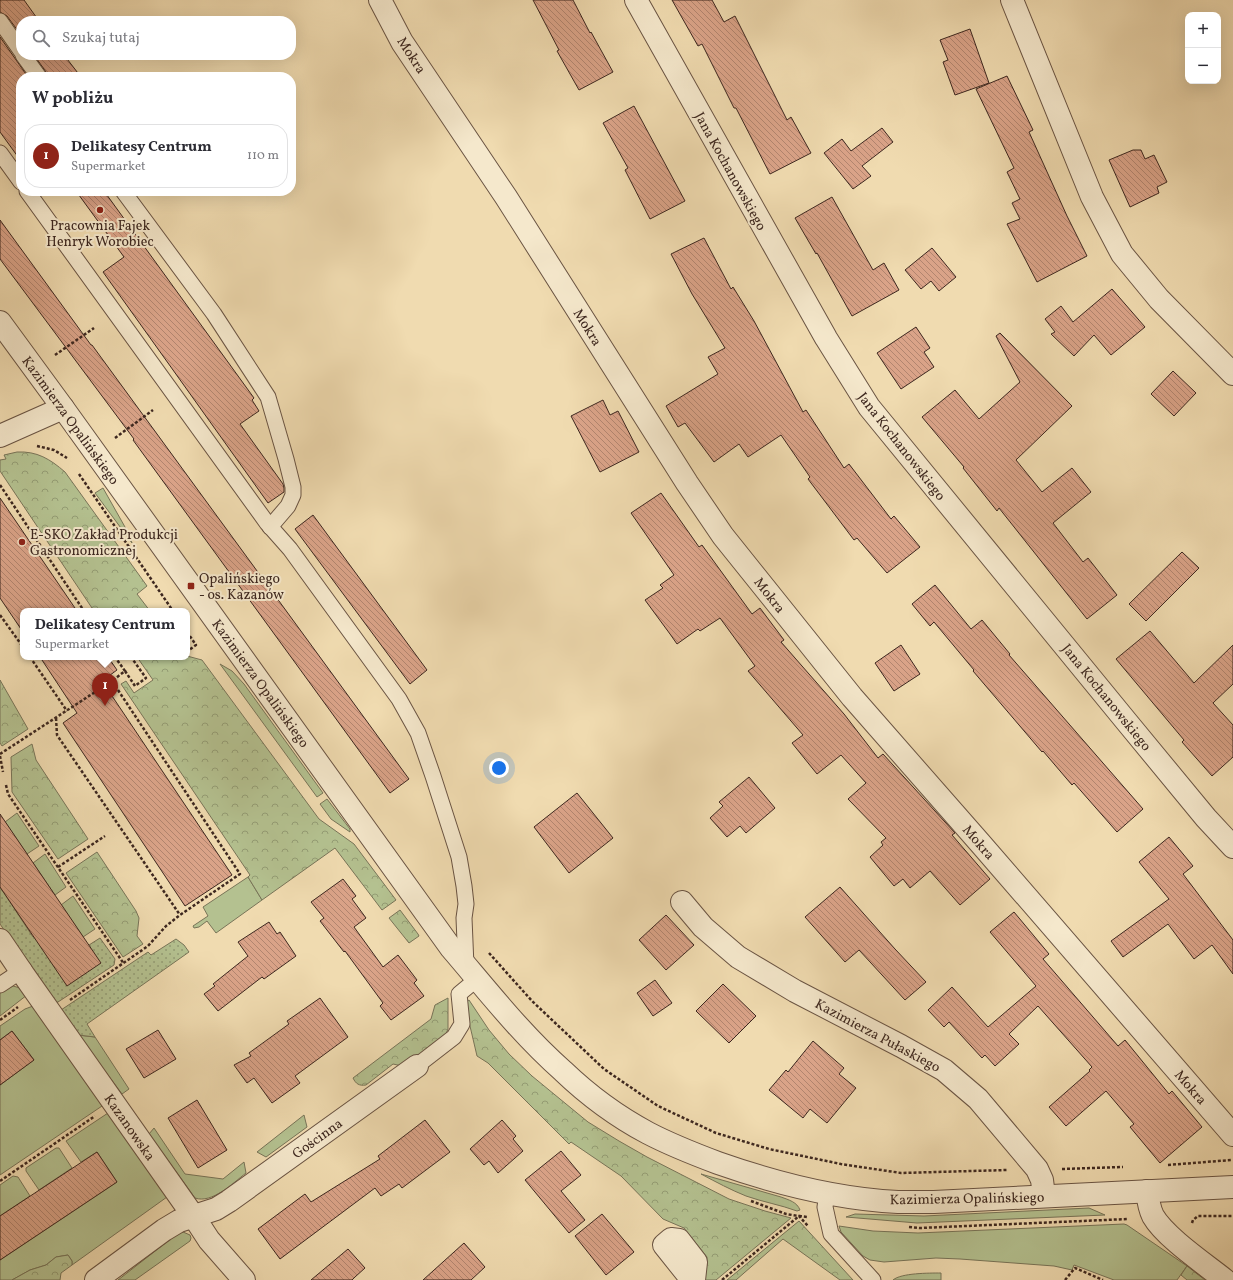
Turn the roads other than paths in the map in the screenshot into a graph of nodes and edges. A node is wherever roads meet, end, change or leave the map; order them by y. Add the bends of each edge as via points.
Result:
1 (380, 0) edge
2 (636, 0) edge
3 (1012, 0) edge
4 (0, 21) edge
5 (16, 44) edge
6 (27, 60) edge
7 (36, 72) edge
8 (0, 153) edge
9 (16, 175) edge
10 (31, 196) edge
11 (127, 196) edge
12 (0, 322) edge
13 (1233, 374) edge
14 (63, 408) junction
15 (0, 436) edge
16 (270, 527) junction
17 (1233, 847) edge
18 (682, 902) dead end
19 (464, 918) junction
20 (436, 927) junction
21 (0, 940) edge
22 (21, 971) junction
23 (472, 972) junction
24 (0, 985) edge
25 (420, 1064) joint
26 (1233, 1135) edge
27 (1233, 1187) edge
28 (1147, 1191) junction
29 (828, 1193) junction
30 (1044, 1196) junction
31 (194, 1217) junction
32 (96, 1280) edge
33 (244, 1280) edge
34 (873, 1280) edge
35 (1225, 1280) edge

1 - 26 street, Mokra via 402,42 506,197 687,483 724,536 852,698
2 - 17 street, Jana Kochanowskiego via 822,331 869,407 1206,818
3 - 13 street via 1092,197 1122,254 1159,300
4 - 5 lane
6 - 7 lane
8 - 9 lane
10 - 16 lane
11 - 16 lane via 214,314 268,397 293,487 293,495 288,506
12 - 14 street, Kazimierza Opalińskiego
14 - 15 street
14 - 20 street, Kazimierza Opalińskiego
16 - 19 lane via 290,549 399,699 418,733 459,856 466,904
18 - 30 street, Kazimierza Pułaskiego via 703,927 738,957 795,991 944,1070 978,1099 1037,1169 1042,1180
19 - 20 lane via 452,927
19 - 23 lane
20 - 23 street, Kazimierza Opalińskiego
21 - 22 street, Kazanowska
22 - 24 lane
22 - 31 street, Kazanowska
23 - 25 lane, Gościnna via 459,994 462,1024 454,1037
23 - 29 street, Kazimierza Opalińskiego via 513,1022 564,1072 629,1122 667,1143 705,1158 766,1178
25 - 31 street, Gościnna via 216,1209
27 - 28 street, Kazimierza Opalińskiego
28 - 30 street, Kazimierza Opalińskiego
28 - 35 street via 1153,1216 1161,1227
29 - 30 street, Kazimierza Opalińskiego via 897,1202
29 - 34 lane via 825,1207 831,1234
31 - 32 street, Gościnna via 179,1221 164,1230
31 - 33 street, Kazanowska via 209,1240

